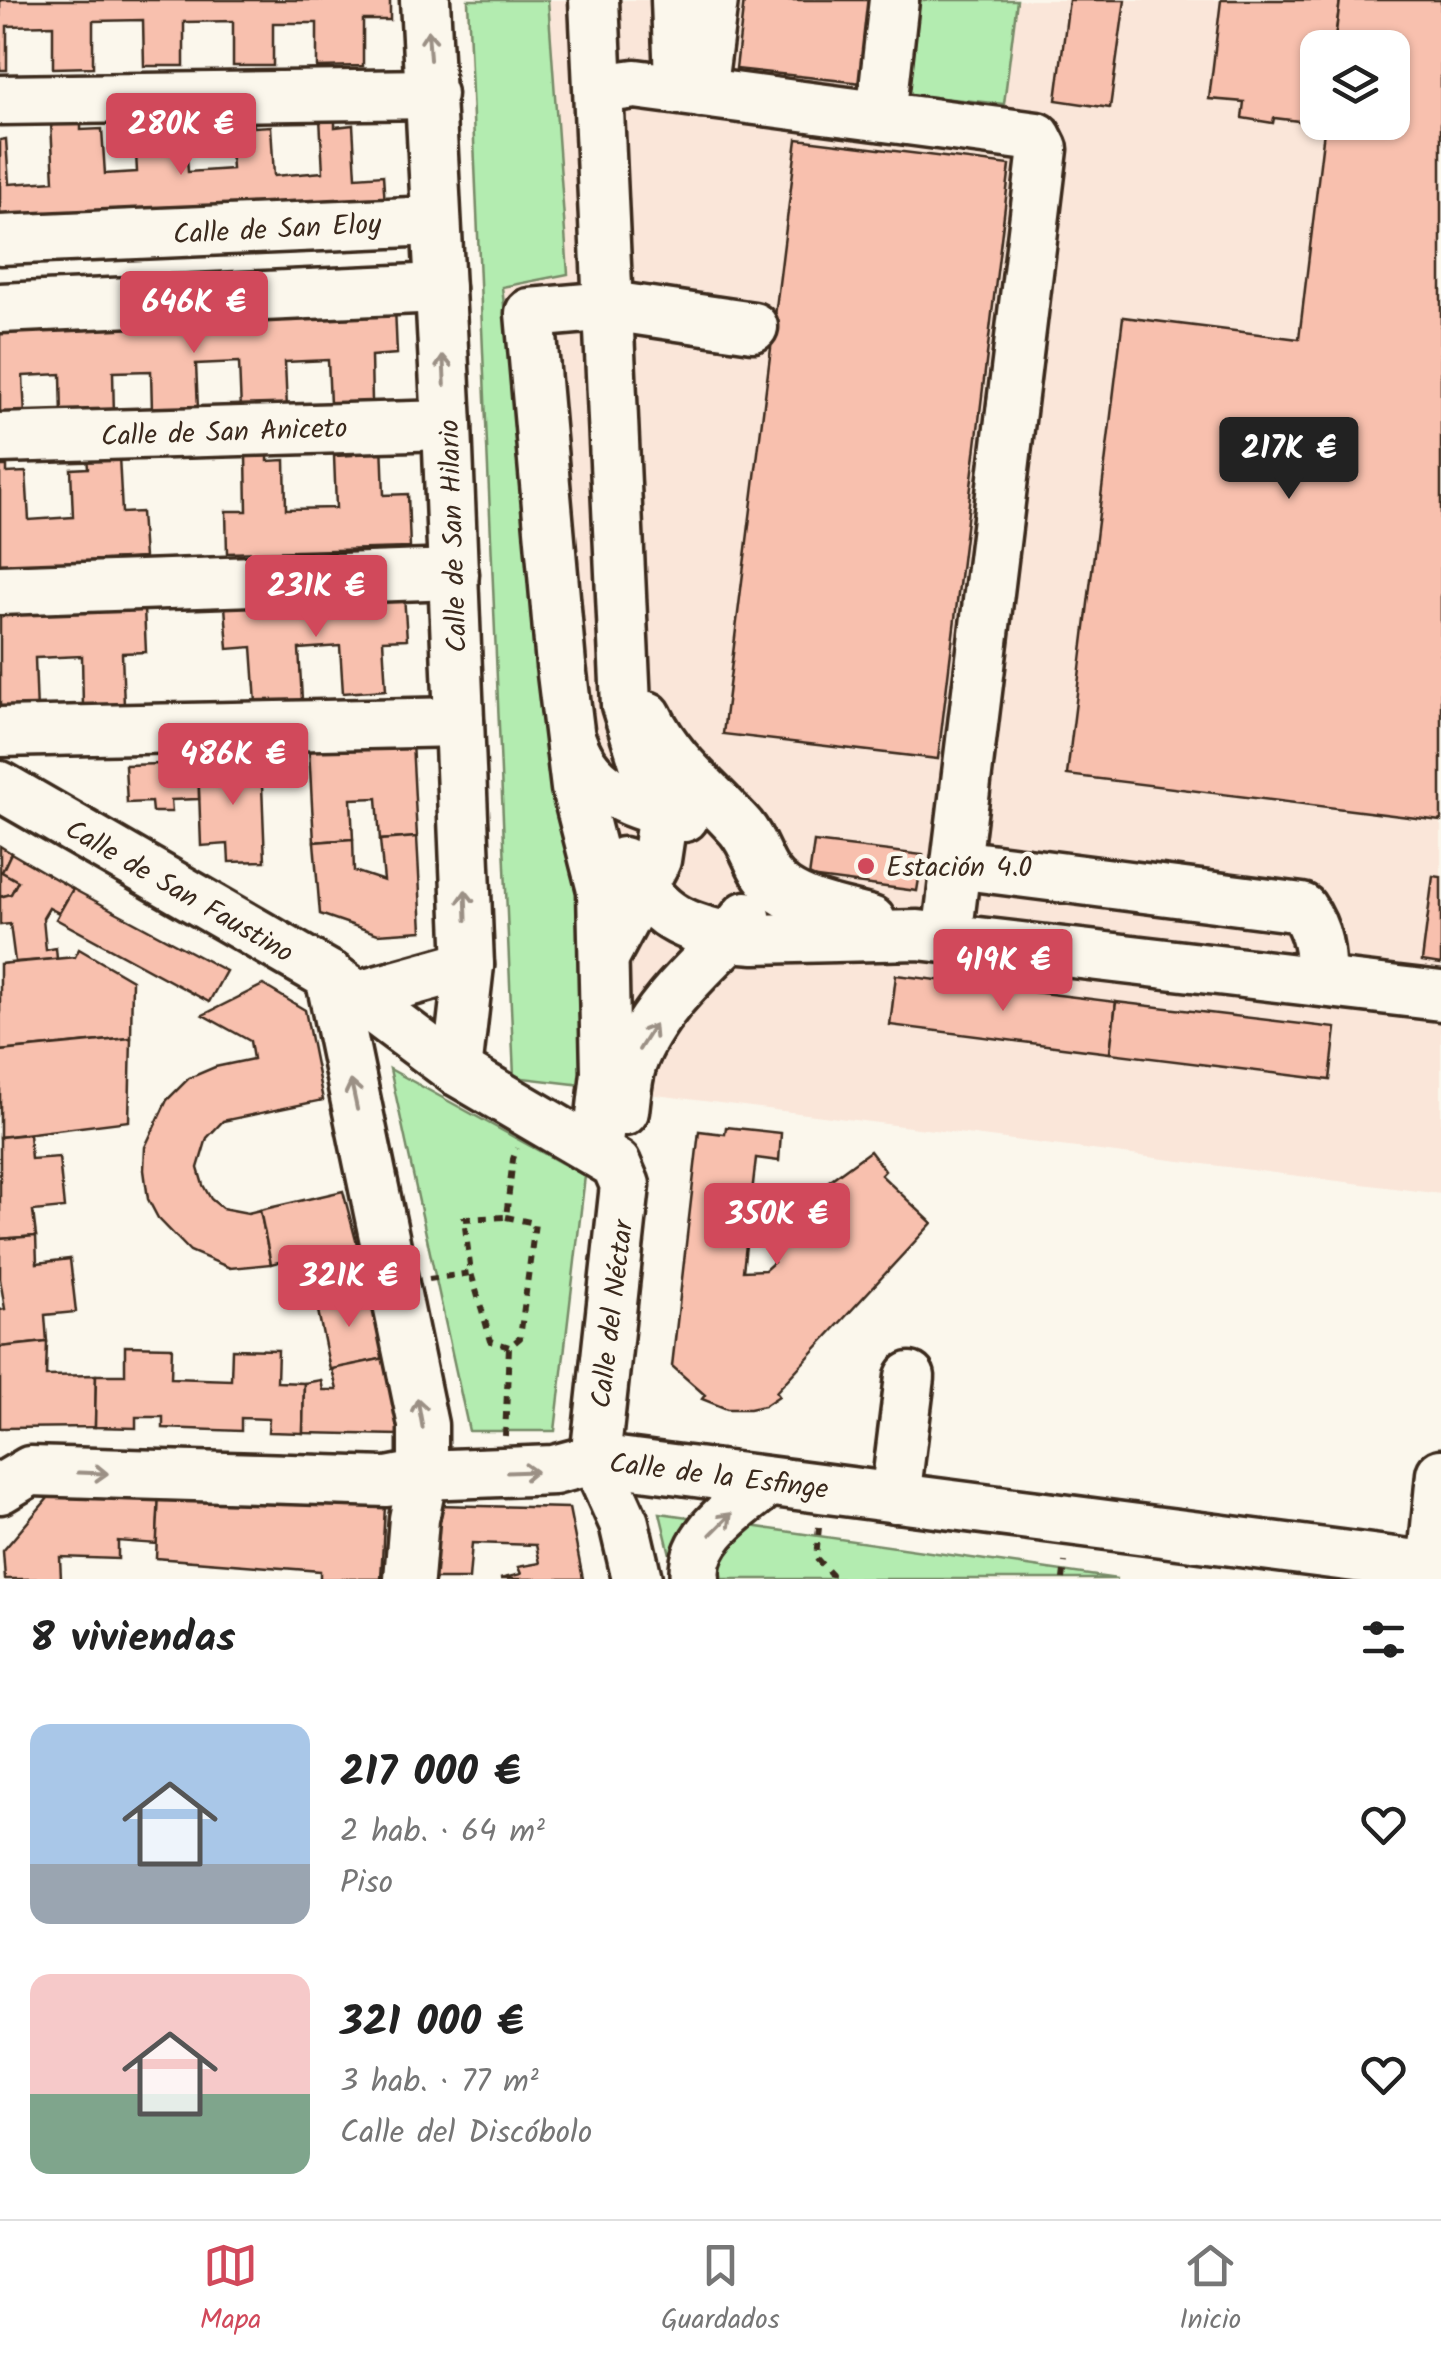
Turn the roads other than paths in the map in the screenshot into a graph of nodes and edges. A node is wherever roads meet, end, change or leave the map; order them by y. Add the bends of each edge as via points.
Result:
1 (426, 0) edge
2 (594, 0) edge
3 (676, 0) edge
4 (713, 0) edge
5 (894, 0) edge
6 (599, 89) junction
7 (690, 91) junction
8 (432, 94) junction
9 (0, 100) edge
10 (881, 116) junction
11 (434, 221) junction
12 (0, 240) edge
13 (440, 288) junction
14 (610, 306) junction
15 (0, 308) edge
16 (752, 327) dead end
17 (448, 425) junction
18 (0, 438) edge
19 (454, 574) junction
20 (0, 590) edge
21 (625, 668) junction
22 (458, 722) junction
23 (0, 732) edge
24 (571, 739) junction
25 (0, 786) edge
26 (576, 788) junction
27 (660, 812) junction
28 (753, 852) junction
29 (956, 864) junction
30 (641, 886) junction
31 (932, 936) junction
32 (730, 937) junction
33 (606, 957) junction
34 (469, 964) junction
35 (1320, 980) junction
36 (344, 986) junction
37 (679, 989) junction
38 (1441, 996) edge
39 (457, 1072) junction
40 (607, 1157) junction
41 (910, 1377) dead end
42 (595, 1460) junction
43 (1441, 1474) edge
44 (423, 1476) junction
45 (768, 1482) junction
46 (0, 1488) edge
47 (895, 1498) junction
48 (1435, 1571) edge
49 (409, 1579) edge
50 (637, 1579) edge
51 (695, 1579) edge

8 -> 1 street, Calle de San Hilario
2 - 6 street
3 - 7 street
4 - 7 street
5 - 10 street
6 - 7 street via 635,84
6 - 14 street
7 - 10 street
8 - 9 street
8 - 11 street, Calle de San Hilario
10 - 29 street via 1037,137 1044,149
11 - 12 street, Calle de San Eloy
11 - 13 street, Calle de San Hilario
13 - 15 street
17 -> 13 street, Calle de San Hilario
14 - 16 street
14 - 21 street
14 - 24 street via 530,313
17 - 18 street, Calle de San Aniceto
17 - 19 street, Calle de San Hilario
19 - 20 street
19 - 22 street, Calle de San Hilario
21 - 27 street via 630,724
21 - 28 street via 652,726 742,830
22 - 23 street
34 -> 22 street, Calle de San Hilario
24 - 26 street
24 - 27 street via 596,781
25 - 36 street, Calle de San Faustino
26 - 30 street
26 - 33 street via 599,869
27 - 28 street via 728,828
27 - 30 street via 660,844
28 - 31 street via 775,884 800,900
28 - 32 street via 758,880 752,905
29 - 31 street
29 - 35 street via 1302,908 1315,926
30 - 32 street via 674,920
30 - 33 street
31 - 32 street
31 - 35 street
32 - 37 street
33 - 37 street via 623,932 657,938 676,960
33 - 40 street
34 - 36 street
34 - 39 street, Calle de San Hilario
35 - 38 street
36 - 39 street, Calle de San Faustino
44 -> 36 street via 422,1425
40 -> 37 street via 631,1066
39 - 40 street, Calle de San Faustino
40 - 42 street, Calle del Néctar via 625,1184
41 - 47 street
44 -> 42 street, Calle de la Esfinge via 554,1470
42 - 45 street, Calle de la Esfinge
42 - 50 street via 624,1524
43 - 48 street
46 -> 44 street, Calle de la Esfinge via 30,1471 387,1482
44 - 49 street
45 - 47 street, Calle de la Esfinge
51 -> 45 street via 698,1552 712,1532
47 - 48 street, Calle de la Esfinge

